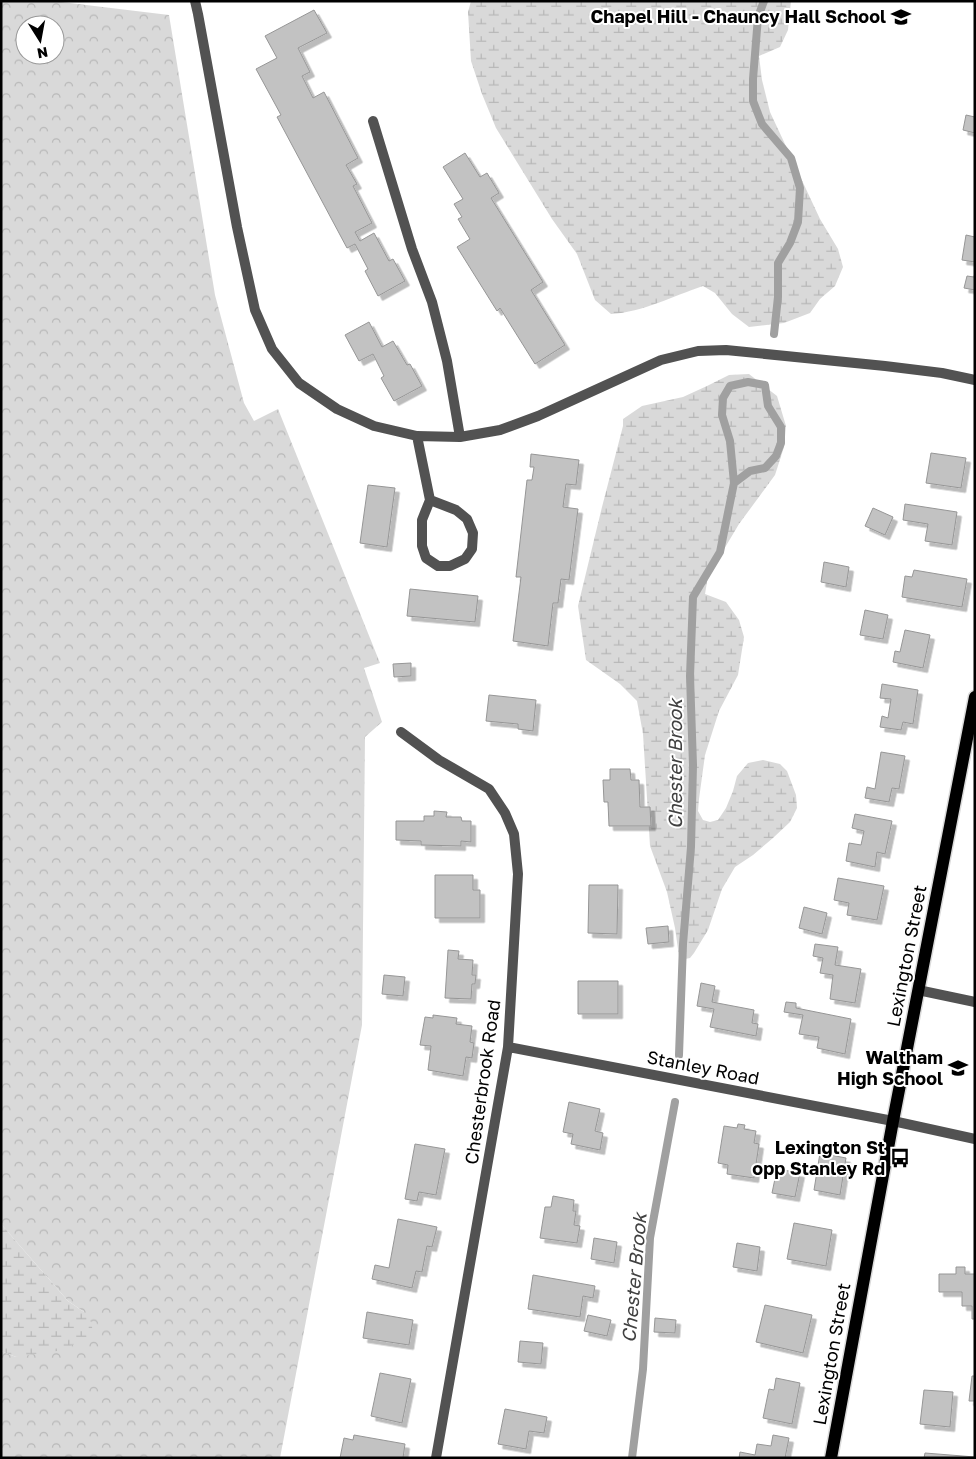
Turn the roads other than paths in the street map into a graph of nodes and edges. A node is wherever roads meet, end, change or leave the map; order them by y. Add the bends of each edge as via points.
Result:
1 (194, 1) edge
2 (373, 121) dead end
3 (975, 380) edge
4 (417, 436) junction
5 (460, 437) junction
6 (430, 500) junction
7 (975, 697) edge
8 (402, 732) dead end
9 (970, 745) edge
10 (918, 990) junction
11 (975, 1002) edge
12 (508, 1047) junction
13 (893, 1121) junction
14 (975, 1139) edge
15 (436, 1458) edge
16 (831, 1458) edge

1 - 4 street via 255,310 272,349 299,383 337,409 374,426
2 - 5 street via 412,249 432,302 447,361
3 - 5 street via 885,366 726,350 698,351 661,360 500,430
4 - 5 street
4 - 6 street
6 - 6 street via 422,520 422,546 426,558 438,566 450,566 465,559 472,549 473,532 467,519 456,510
7 - 9 main road, Lexington Street
8 - 12 street, Chesterbrook Road via 439,760 489,788 514,834 518,874
9 - 10 main road, Lexington Street
10 - 11 street
10 - 13 main road, Lexington Street
12 - 13 street, Stanley Road
12 - 15 street, Chesterbrook Road
13 - 14 street, Stanley Road
13 - 16 main road, Lexington Street

